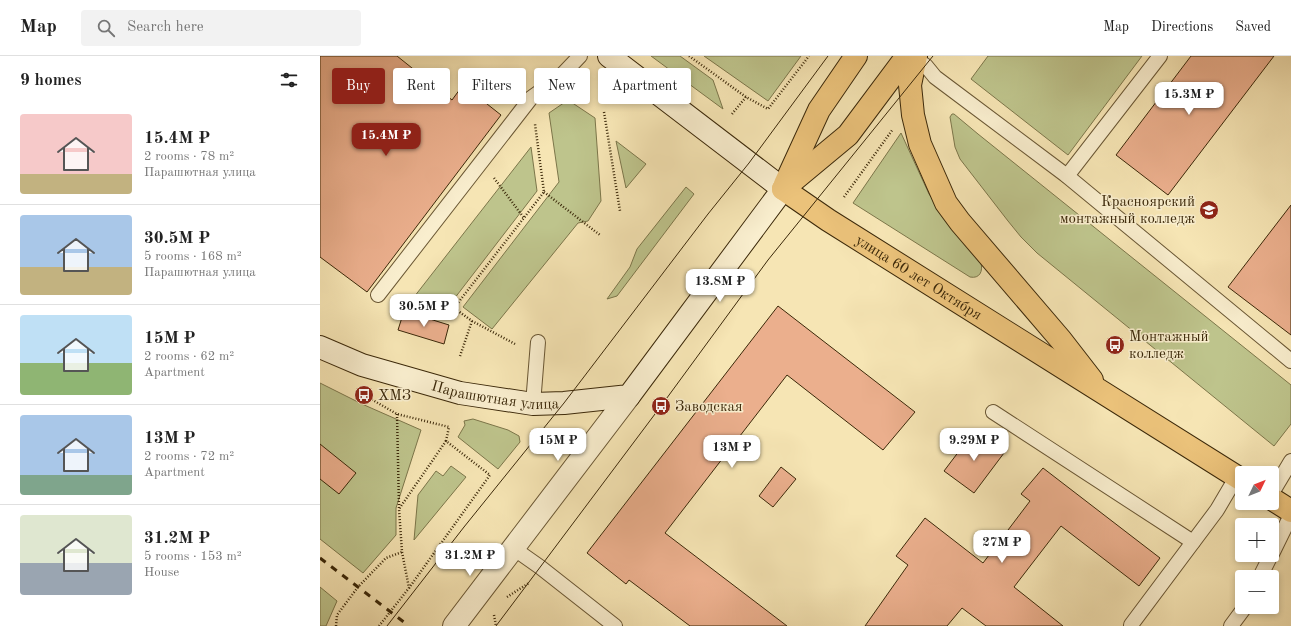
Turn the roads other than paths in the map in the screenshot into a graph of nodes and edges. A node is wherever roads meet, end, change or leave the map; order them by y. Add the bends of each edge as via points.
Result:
1 (580, 56) edge
2 (609, 56) edge
3 (856, 56) edge
4 (1160, 56) edge
5 (913, 57) edge
6 (1067, 176) junction
7 (782, 189) junction
8 (378, 294) dead end
9 (538, 342) dead end
10 (320, 347) edge
11 (1291, 361) edge
12 (1100, 390) junction
13 (629, 396) junction
14 (533, 404) junction
15 (993, 412) dead end
16 (1291, 461) edge
17 (1235, 475) edge
18 (1279, 481) edge
19 (1235, 484) edge
20 (1279, 504) edge
21 (1291, 512) edge
22 (1291, 515) edge
23 (1279, 540) edge
24 (1193, 542) junction
25 (513, 548) junction
26 (1240, 614) edge
27 (1131, 625) dead end
28 (454, 626) edge
29 (615, 626) edge
30 (1231, 626) edge

1 - 8 lane via 559,78 531,98
2 - 7 main road, улица 60 лет Октября
3 - 7 main road via 819,110
4 - 6 lane
5 - 6 lane via 926,66 935,77
5 - 7 main road via 848,135
5 - 12 main road via 910,86 913,115 920,144 946,203
6 - 11 lane
7 - 12 main road, улица 60 лет Октября
7 - 13 main road
9 - 14 lane
10 - 14 main road, Парашютная улица via 362,365 460,393
12 - 17 main road, улица 60 лет Октября
13 - 14 main road, Парашютная улица
13 - 25 main road
15 - 24 lane
16 - 18 lane
19 - 24 lane
20 - 21 main road
22 - 23 lane
24 - 27 lane
25 - 28 main road
25 - 29 lane
26 - 30 lane

